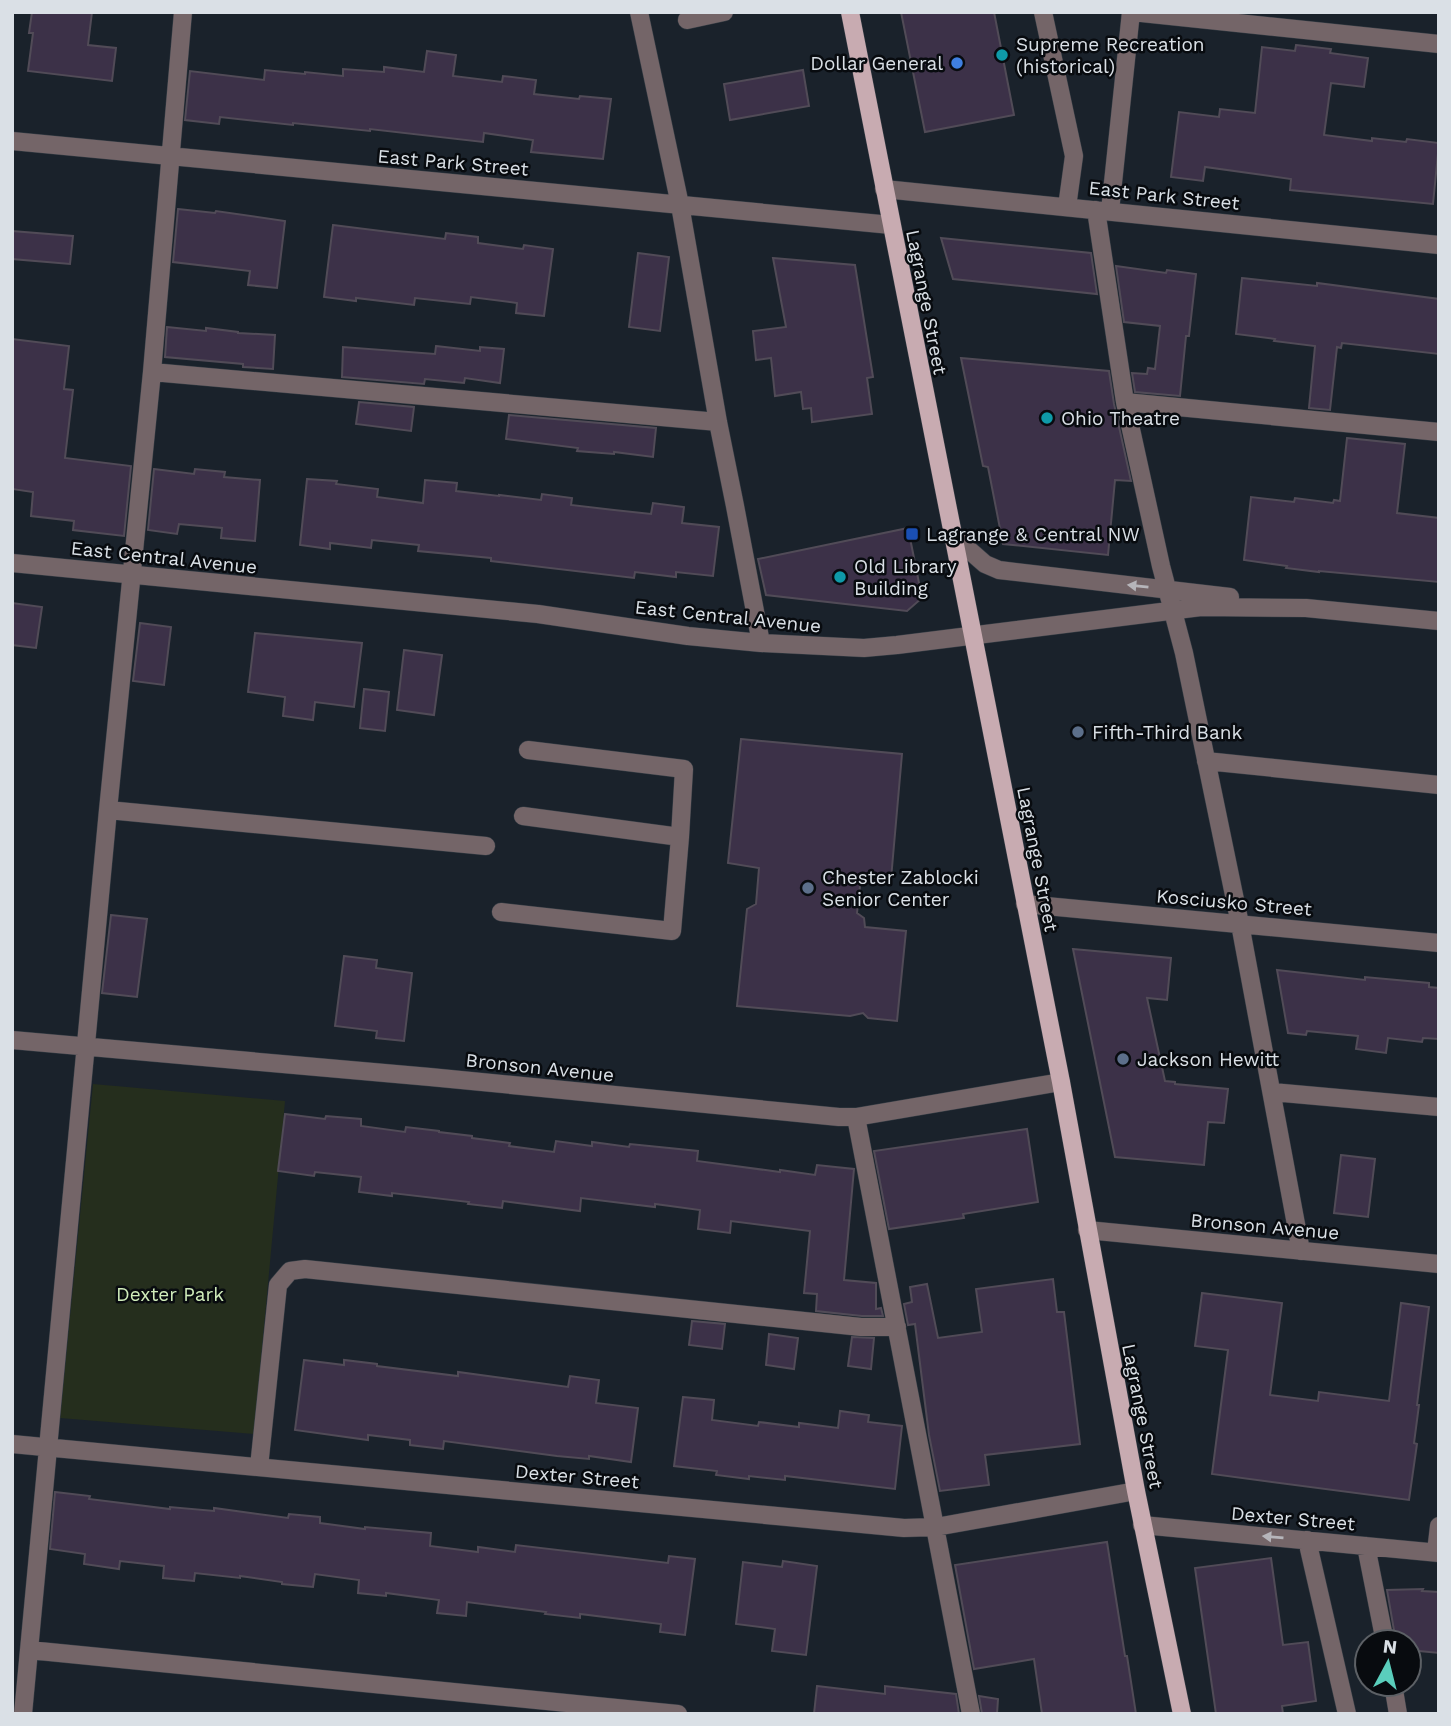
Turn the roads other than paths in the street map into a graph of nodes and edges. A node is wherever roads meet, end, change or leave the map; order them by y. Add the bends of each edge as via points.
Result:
1 (183, 12) edge
2 (639, 12) edge
3 (724, 12) edge
4 (850, 12) edge
5 (1044, 12) edge
6 (1131, 12) edge
7 (687, 20) dead end
8 (1439, 44) edge
9 (12, 141) edge
10 (171, 157) junction
11 (884, 189) junction
12 (680, 205) junction
13 (1068, 206) junction
14 (1103, 210) junction
15 (891, 225) junction
16 (1439, 244) edge
17 (152, 372) junction
18 (1125, 402) junction
19 (718, 422) junction
20 (1439, 432) edge
21 (952, 535) junction
22 (12, 563) edge
23 (132, 575) junction
24 (1167, 589) junction
25 (1172, 609) junction
26 (1328, 610) junction
27 (1439, 621) edge
28 (973, 635) junction
29 (761, 643) junction
30 (528, 750) dead end
31 (1206, 761) junction
32 (1439, 785) edge
33 (108, 810) junction
34 (523, 816) dead end
35 (680, 837) junction
36 (486, 846) dead end
37 (1025, 904) junction
38 (501, 912) dead end
39 (1240, 924) junction
40 (1439, 943) edge
41 (12, 1040) edge
42 (86, 1047) junction
43 (1061, 1082) junction
44 (1272, 1092) junction
45 (1439, 1107) edge
46 (856, 1117) junction
47 (1087, 1230) junction
48 (1301, 1251) junction
49 (1439, 1264) edge
50 (897, 1327) junction
51 (12, 1444) edge
52 (48, 1447) junction
53 (259, 1467) junction
54 (1136, 1491) junction
55 (1142, 1525) junction
56 (1439, 1526) edge
57 (936, 1527) junction
58 (1307, 1540) junction
59 (1366, 1546) junction
60 (1437, 1553) edge
61 (1382, 1628) edge
62 (29, 1650) junction
63 (23, 1714) edge
64 (678, 1714) edge
65 (971, 1714) edge
66 (1182, 1714) edge
67 (1347, 1714) edge

1 - 10 street
2 - 12 street
3 - 7 street
4 - 11 main road, Lagrange Street
5 - 13 street via 1074,156
6 - 8 street
6 - 14 street
9 - 10 street, East Park Street
10 - 12 street, East Park Street
10 - 17 street
11 - 13 street, East Park Street
11 - 15 main road, Lagrange Street
12 - 15 street, East Park Street
12 - 19 street
13 - 14 street, East Park Street
14 - 16 street, East Park Street
14 - 18 street
15 - 21 main road, Lagrange Street
17 - 19 street
17 - 23 street
18 - 20 street
18 - 24 street
19 - 29 street
24 -> 21 street via 999,570 985,564
21 - 28 main road, Lagrange Street
22 - 23 street, East Central Avenue
23 - 29 street, East Central Avenue via 538,614
23 - 33 street
24 - 25 street
24 - 26 street
25 - 26 street, East Central Avenue
25 - 28 street, East Central Avenue
25 - 31 street
26 - 27 street, East Central Avenue
28 - 29 street, East Central Avenue via 864,649
28 - 37 main road, Lagrange Street
30 - 35 street via 684,769
31 - 32 street
31 - 39 street
33 - 36 street
33 - 42 street
34 - 35 street
35 - 38 street via 672,931
37 - 39 street, Kosciusko Street
37 - 43 main road, Lagrange Street
39 - 40 street, Kosciusko Street
39 - 44 street
41 - 42 street, Bronson Avenue
42 - 46 street, Bronson Avenue
42 - 52 street
43 - 46 street, Bronson Avenue
43 - 47 main road, Lagrange Street
44 - 45 street
44 - 48 street
46 - 50 street
47 - 48 street, Bronson Avenue
47 - 54 main road, Lagrange Street
48 - 49 street, Bronson Avenue
50 - 53 street via 290,1271 278,1284
50 - 57 street
51 - 52 street, Dexter Street
52 - 53 street, Dexter Street
52 - 62 street
53 - 57 street, Dexter Street via 890,1527
54 - 55 main road, Lagrange Street
54 - 57 street, Dexter Street
58 -> 55 street, Dexter Street
55 - 66 main road, Lagrange Street
56 - 60 street
57 - 65 street
58 - 59 street, Dexter Street
58 - 67 street
59 - 60 street, Dexter Street
59 - 61 street
62 - 63 street
62 - 64 street

